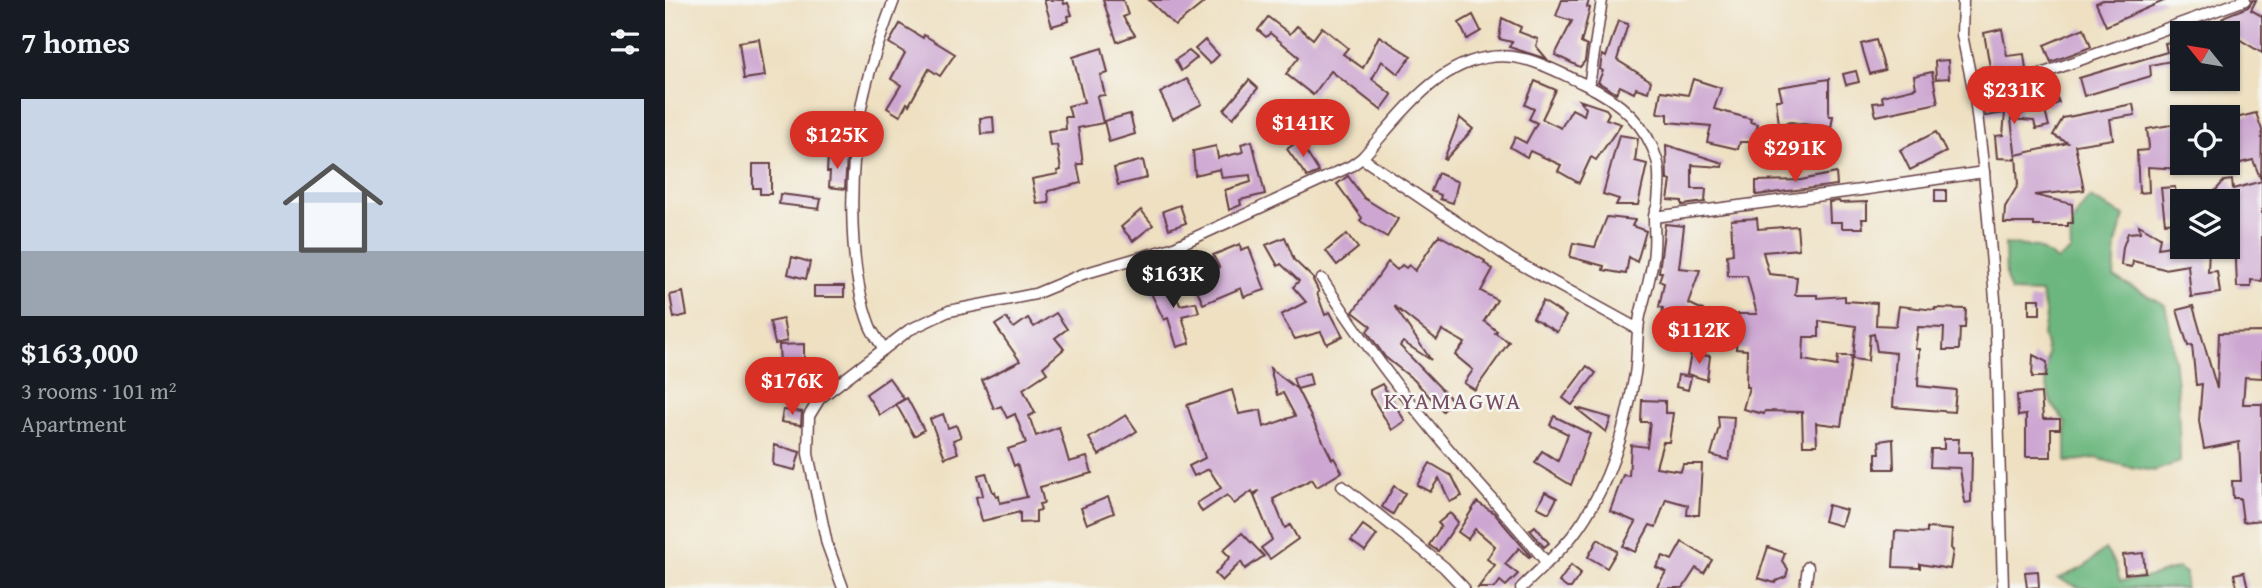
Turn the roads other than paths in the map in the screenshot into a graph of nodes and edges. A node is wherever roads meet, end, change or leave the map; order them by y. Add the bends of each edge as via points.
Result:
1 (894, 0) edge
2 (1602, 0) edge
3 (1963, 0) edge
4 (2245, 0) edge
5 (1589, 86) junction
6 (1975, 97) junction
7 (1362, 158) junction
8 (1985, 172) junction
9 (1654, 217) junction
10 (1322, 279) dead end
11 (1638, 329) junction
12 (884, 349) junction
13 (1342, 486) dead end
14 (1546, 562) junction
15 (1808, 567) dead end
16 (842, 588) edge
17 (1464, 588) edge
18 (1521, 588) edge
19 (1805, 588) edge
20 (2003, 588) edge

1 - 12 street via 860,108 852,228 859,292 871,329
2 - 5 street
3 - 6 street via 1962,35
4 - 6 street
5 - 7 street via 1538,63 1485,56 1431,83
5 - 9 street via 1625,109 1644,128 1660,173
6 - 8 street
7 - 11 street via 1511,259
7 - 12 street via 1173,248 1083,274 1035,294 949,311 909,330
8 - 9 street
8 - 20 street via 1995,299
9 - 11 street via 1654,252
10 - 14 street via 1426,422
11 - 14 street via 1624,432 1610,469 1572,536
12 - 16 street via 820,398 809,415 808,453 827,544
13 - 17 street
14 - 18 street
15 - 19 street

